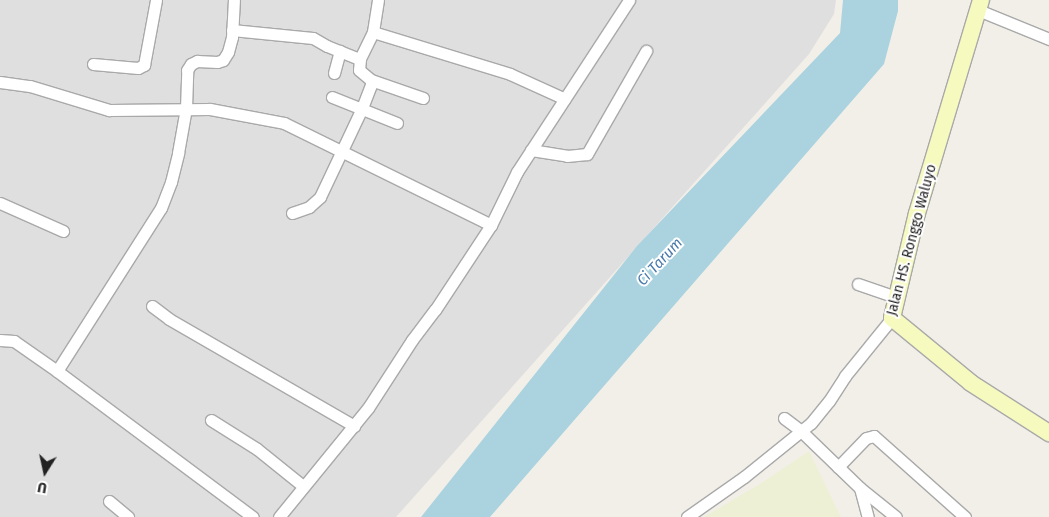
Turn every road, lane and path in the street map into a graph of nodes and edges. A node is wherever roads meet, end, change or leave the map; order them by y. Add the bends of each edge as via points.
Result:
1 (156, 0) edge
2 (234, 0) edge
3 (378, 0) edge
4 (629, 0) edge
5 (980, 5) edge
6 (232, 30) junction
7 (373, 32) junction
8 (1049, 39) edge
9 (340, 51) junction
10 (646, 51) dead end
11 (360, 59) junction
12 (93, 64) dead end
13 (334, 74) dead end
14 (371, 80) junction
15 (0, 82) edge
16 (332, 97) dead end
17 (424, 98) dead end
18 (565, 99) junction
19 (186, 108) junction
20 (362, 108) junction
21 (397, 123) dead end
22 (531, 150) junction
23 (342, 153) junction
24 (0, 203) edge
25 (292, 213) dead end
26 (491, 225) junction
27 (63, 231) dead end
28 (858, 284) dead end
29 (896, 297) junction
30 (152, 306) dead end
31 (892, 318) junction
32 (0, 340) edge
33 (57, 371) junction
34 (784, 418) dead end
35 (211, 420) dead end
36 (354, 426) junction
37 (801, 431) junction
38 (1049, 432) edge
39 (838, 466) junction
40 (303, 486) junction
41 (860, 488) junction
42 (109, 501) dead end
43 (128, 517) edge
44 (253, 517) edge
45 (279, 517) edge
46 (687, 517) edge
47 (868, 517) edge
48 (896, 517) edge
49 (965, 517) edge

1 - 12 street via 144,65 138,68
2 - 6 street
3 - 7 street
4 - 18 street
5 - 8 street
5 - 29 street, Jalan HS. Ronggo Waluyo via 917,213
6 - 9 street via 313,38
6 - 19 street via 228,52 222,60 197,61 187,70
7 - 11 street
7 - 18 street via 510,74
9 - 11 street
9 - 13 street
10 - 22 street via 587,154 567,156
11 - 14 street via 359,70
14 - 17 street
14 - 20 street
15 - 19 street via 30,86 110,110
16 - 20 street
18 - 22 street
19 - 23 street via 240,113 276,121
19 - 33 street via 171,182 161,208
20 - 21 street
20 - 23 street
22 - 26 street
23 - 25 street via 320,196 309,207
23 - 26 street
24 - 27 street
26 - 36 street
28 - 29 street
29 - 31 street, Jalan HS. Ronggo Waluyo
30 - 36 street
31 - 37 street, Jalan HS. Ronggo Waluyo via 829,401
31 - 38 street via 971,383
32 - 33 street via 14,341
33 - 44 street
34 - 37 street
35 - 40 street via 257,449
36 - 40 street
37 - 39 street
37 - 46 street, Jalan HS. Ronggo Waluyo
39 - 41 street
39 - 49 street via 866,438 874,436
40 - 45 street
41 - 47 street
41 - 48 street
42 - 43 street

